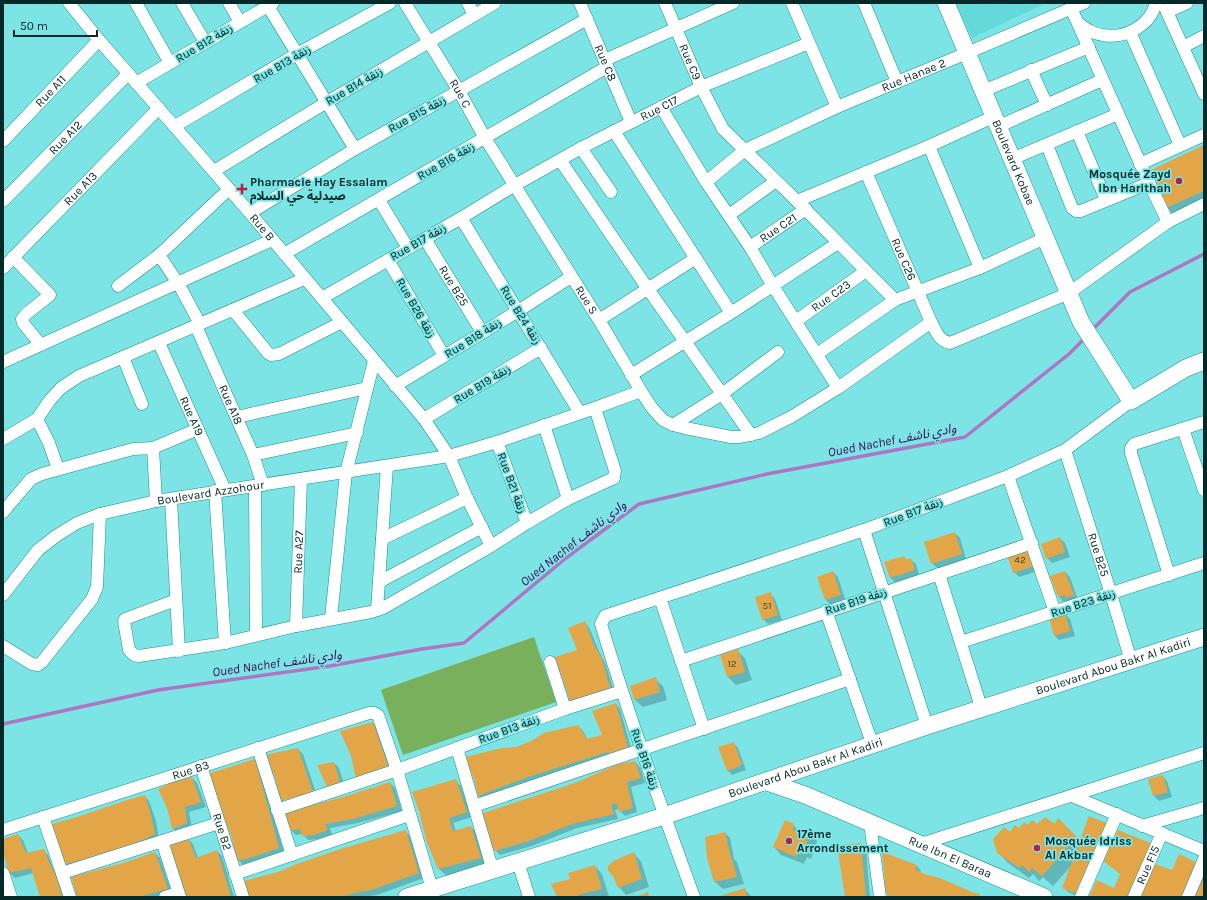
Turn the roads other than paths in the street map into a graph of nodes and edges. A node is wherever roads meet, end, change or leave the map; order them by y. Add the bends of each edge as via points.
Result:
1 (68, 3) edge
2 (136, 3) edge
3 (182, 3) edge
4 (229, 3) edge
5 (390, 3) edge
6 (405, 3) edge
7 (468, 3) edge
8 (495, 3) edge
9 (580, 3) edge
10 (665, 3) edge
11 (733, 3) edge
12 (792, 3) edge
13 (864, 3) edge
14 (946, 3) edge
15 (1084, 3) edge
16 (1156, 3) edge
17 (1187, 3) edge
18 (269, 4) edge
19 (1165, 7) edge
20 (1072, 8) junction
21 (474, 16) junction
22 (587, 19) junction
23 (240, 22) junction
24 (1077, 22) junction
25 (676, 29) junction
26 (1130, 32) junction
27 (1204, 36) edge
28 (99, 40) junction
29 (205, 42) junction
30 (429, 42) junction
31 (809, 43) junction
32 (1089, 47) junction
33 (1183, 47) junction
34 (967, 53) junction
35 (297, 54) junction
36 (170, 63) junction
37 (606, 64) junction
38 (1031, 70) junction
39 (128, 74) junction
40 (1102, 80) junction
41 (1201, 81) edge
42 (897, 82) junction
43 (136, 83) junction
44 (701, 87) junction
45 (459, 91) junction
46 (983, 92) junction
47 (1204, 94) edge
48 (327, 102) junction
49 (1047, 105) junction
50 (661, 107) junction
51 (837, 107) junction
52 (159, 108) junction
53 (1118, 114) junction
54 (632, 122) junction
55 (995, 122) junction
56 (175, 126) junction
57 (614, 131) junction
58 (1077, 131) junction
59 (1204, 135) edge
60 (485, 138) junction
61 (3, 141) edge
62 (1047, 145) junction
63 (1180, 145) junction
64 (929, 146) junction
65 (581, 148) junction
66 (355, 149) junction
67 (745, 150) junction
68 (1012, 159) junction
69 (560, 160) junction
70 (1140, 164) junction
71 (214, 172) junction
72 (866, 172) junction
73 (776, 181) junction
74 (706, 182) junction
75 (1148, 183) junction
76 (514, 185) junction
77 (229, 189) junction
78 (611, 192) dead end
79 (379, 200) junction
80 (1106, 200) junction
81 (3, 201) edge
82 (1204, 204) edge
83 (802, 205) junction
84 (250, 213) junction
85 (728, 215) junction
86 (461, 218) junction
87 (1168, 222) junction
88 (1045, 238) junction
89 (425, 239) junction
90 (272, 240) junction
91 (838, 243) junction
92 (750, 247) junction
93 (408, 248) junction
94 (284, 254) junction
95 (159, 255) junction
96 (13, 257) junction
97 (696, 258) junction
98 (388, 260) junction
99 (3, 268) edge
100 (980, 268) junction
101 (866, 271) junction
102 (571, 277) junction
103 (304, 279) junction
104 (178, 283) junction
105 (118, 286) dead end
106 (773, 286) junction
107 (648, 289) junction
108 (918, 291) junction
109 (1069, 293) junction
110 (322, 298) junction
111 (894, 300) junction
112 (233, 310) junction
113 (518, 311) junction
114 (731, 314) junction
115 (599, 320) junction
116 (796, 321) junction
117 (342, 322) junction
118 (931, 322) junction
119 (198, 325) junction
120 (482, 332) junction
121 (685, 342) junction
122 (159, 343) junction
123 (41, 345) junction
124 (541, 348) junction
125 (778, 352) dead end
126 (817, 354) junction
127 (444, 356) junction
128 (123, 357) junction
129 (374, 361) junction
130 (1204, 361) edge
131 (3, 362) edge
132 (631, 375) junction
133 (395, 386) junction
134 (367, 388) junction
135 (838, 388) junction
136 (641, 391) junction
137 (722, 394) junction
138 (1131, 401) junction
139 (142, 404) dead end
140 (596, 408) junction
141 (580, 413) junction
142 (237, 418) junction
143 (37, 419) junction
144 (424, 420) junction
145 (1204, 422) edge
146 (544, 425) junction
147 (673, 425) junction
148 (198, 429) junction
149 (1183, 429) junction
150 (357, 432) junction
151 (750, 435) junction
152 (3, 439) edge
153 (497, 442) junction
154 (153, 448) junction
155 (1065, 450) junction
156 (253, 455) junction
157 (449, 456) junction
158 (387, 466) junction
159 (58, 469) junction
160 (346, 473) junction
161 (1008, 476) junction
162 (301, 479) junction
163 (259, 485) junction
164 (1204, 490) edge
165 (220, 491) junction
166 (467, 498) junction
167 (171, 499) junction
168 (568, 500) junction
169 (156, 501) junction
170 (3, 512) edge
171 (100, 514) junction
172 (527, 523) junction
173 (482, 527) junction
174 (864, 530) junction
175 (382, 539) junction
176 (1032, 542) junction
177 (491, 546) junction
178 (1204, 563) edge
179 (939, 574) junction
180 (1169, 575) junction
181 (379, 582) junction
182 (884, 592) junction
183 (1111, 594) junction
184 (3, 595) edge
185 (660, 598) junction
186 (176, 600) junction
187 (377, 610) junction
188 (826, 611) junction
189 (1055, 612) junction
190 (331, 618) junction
191 (602, 620) joint
192 (296, 626) junction
193 (256, 635) junction
194 (1204, 638) edge
195 (961, 642) junction
196 (224, 643) junction
197 (3, 646) edge
198 (179, 651) junction
199 (681, 661) junction
200 (1131, 661) junction
201 (550, 662) dead end
202 (850, 679) junction
203 (622, 691) junction
204 (565, 709) junction
205 (982, 710) junction
206 (927, 726) junction
207 (704, 730) junction
208 (873, 746) junction
209 (258, 748) junction
210 (457, 748) junction
211 (641, 749) junction
212 (1204, 753) edge
213 (201, 766) junction
214 (397, 770) junction
215 (767, 782) junction
216 (1072, 796) junction
217 (474, 806) junction
218 (1204, 808) edge
219 (277, 810) junction
220 (1117, 814) junction
221 (410, 815) junction
222 (664, 816) junction
223 (43, 817) junction
224 (219, 823) junction
225 (870, 823) junction
226 (1142, 826) junction
227 (3, 830) edge
228 (1162, 833) junction
229 (162, 841) junction
230 (921, 844) junction
231 (1204, 851) edge
232 (292, 855) junction
233 (1204, 859) edge
234 (518, 862) junction
235 (493, 871) junction
236 (3, 873) edge
237 (62, 873) junction
238 (235, 874) junction
239 (432, 889) junction
240 (179, 895) edge
241 (11, 897) edge
242 (70, 897) edge
243 (165, 897) edge
244 (243, 897) edge
245 (407, 897) edge
246 (529, 897) edge
247 (694, 897) edge
248 (880, 897) edge
249 (1044, 897) edge
250 (1081, 897) edge
251 (1134, 897) edge
252 (1188, 897) edge

1 - 28 street, Rue B
2 - 36 street
3 - 29 street
4 - 23 street
5 - 35 street, Rue B13 زنقة
6 - 30 street, Rue C
7 - 21 street
8 - 21 street, Rue B14 زنقة
9 - 22 street, Rue C8
10 - 25 street, Rue C9
11 - 25 street, Rue B16 زنقة
12 - 31 street
13 - 42 street
14 - 34 main road, Boulevard Kobae
15 - 20 street, Rue Hanae 2
16 - 26 street via 1141,26
17 - 19 street
18 - 23 street, Rue B12 زنقة
18 - 35 street
19 - 33 street
20 - 24 street
20 - 34 street, Rue Hanae 2
21 - 30 street, Rue B14 زنقة
22 - 37 street, Rue C8
22 - 45 street, Rue B15 زنقة
23 - 29 street, Rue B12 زنقة
24 - 26 street via 1089,31 1102,35 1116,36
24 - 32 street
25 - 37 street, Rue B16 زنقة
25 - 44 street, Rue C9
26 - 63 street
27 - 33 street
28 - 39 street, Rue B
28 - 61 street, Rue A11
29 - 36 street, Rue B12 زنقة
30 - 45 street, Rue C
30 - 48 street, Rue B14 زنقة
31 - 44 street, Rue C17
31 - 51 street
32 - 38 street
32 - 40 street
33 - 41 street
34 - 42 street, Rue Hanae 2
34 - 46 main road, Boulevard Kobae
35 - 48 street
35 - 56 street, Rue B13 زنقة
36 - 43 street, Rue B12 زنقة
37 - 54 street, Rue C8
37 - 60 street, Rue B16 زنقة
38 - 46 street
38 - 49 street
39 - 43 street, Rue B
39 - 81 street, Rue A12
40 - 49 street, Rue C21
40 - 53 street
41 - 47 street
42 - 51 street, Rue Hanae 2
43 - 52 street, Rue B
44 - 50 street, Rue C17
44 - 67 street, Rue C9 via 722,129
45 - 60 street, Rue C
45 - 66 street, Rue B15 زنقة
46 - 55 main road, Boulevard Kobae
48 - 66 street
48 - 71 street, Rue B14 زنقة
49 - 55 street, Rue C21
50 - 54 street, Rue C17
50 - 74 street
51 - 67 street, Rue Hanae 2
52 - 56 street, Rue B
52 - 96 street, Rue A13
53 - 58 street
53 - 70 street
54 - 57 street, Rue C17
55 - 64 street, Rue C21
55 - 68 main road, Boulevard Kobae
56 - 71 street, Rue B
57 - 65 street, Rue C17
57 - 97 street
58 - 62 street
58 - 80 street
59 - 63 street
60 - 76 street, Rue C
60 - 79 street, Rue B16 زنقة
62 - 68 street
62 - 80 street via 1074,210 1081,211
63 - 70 street
64 - 72 street, Rue C21
64 - 100 street
65 - 69 street, Rue C17
65 - 78 street
66 - 84 street, Rue B15 زنقة
67 - 73 street, Rue C9
67 - 74 street, Rue Hanae 2
68 - 88 main road, Boulevard Kobae
69 - 76 street, Rue C17
69 - 107 street
70 - 75 street
71 - 77 street, Rue B
72 - 83 street, Rue C21
72 - 108 street, Rue C26
73 - 83 street, Rue C9
73 - 85 street
74 - 85 street
75 - 80 street
75 - 87 street
76 - 86 street, Rue B17 زنقة
76 - 102 street, Rue S
77 - 84 street, Rue B
77 - 95 street
79 - 93 street
79 - 94 street, Rue B16 زنقة
82 - 87 street
83 - 91 street, Rue C9
83 - 92 street, Rue C21
84 - 90 street, Rue B
85 - 92 street
86 - 89 street, Rue B17 زنقة
86 - 113 street, Rue B24 زنقة
87 - 109 street
88 - 100 street
88 - 109 main road, Boulevard Kobae
89 - 93 street, Rue B17 زنقة
89 - 120 street, Rue B25
90 - 94 street, Rue B
90 - 104 street
91 - 101 street, Rue C9
91 - 106 street
92 - 106 street
93 - 98 street, Rue B17 زنقة
94 - 103 street, Rue B
95 - 104 street, Rue A18
95 - 105 street
96 - 99 street, Rue A13
96 - 123 street via 50,295 22,319 23,324
97 - 107 street
97 - 114 street
98 - 110 street, Rue B17 زنقة
98 - 127 street, Rue B26 زنقة
100 - 108 street
101 - 111 street, Rue C9
101 - 116 street, Rue C23
102 - 113 street, Rue B18 زنقة
102 - 115 street, Rue S
103 - 110 street, Rue B
103 - 112 street
104 - 119 street, Rue A18
104 - 123 street
106 - 114 street
106 - 116 street
107 - 115 street
107 - 121 street
108 - 111 street
108 - 118 street, Rue C26
109 - 118 street, Rue C26 via 954,342 947,342 939,336
109 - 138 main road, Boulevard Kobae via 1081,322
110 - 117 street, Rue B
111 - 126 street
112 - 117 street via 271,355 279,354
112 - 119 street
113 - 120 street, Rue B18 زنقة
113 - 124 street, Rue B24 زنقة
114 - 121 street
115 - 132 street, Rue S
116 - 126 street
117 - 129 street, Rue B
118 - 135 street
119 - 122 street
119 - 142 street, Rue A18
120 - 127 street, Rue B18 زنقة
121 - 132 street
121 - 137 street
122 - 128 street
122 - 148 street, Rue A19
123 - 131 street
124 - 141 street, Rue B24 زنقة
124 - 144 street, Rue B19 زنقة
125 - 137 street
126 - 135 street
127 - 133 street, Rue B18 زنقة
128 - 139 street
128 - 143 street via 70,382 50,400
129 - 133 street, Rue B
129 - 134 street
130 - 138 main road, Rue B17 زنقة via 1181,371
132 - 136 street, Rue S
133 - 144 street, Rue B
134 - 142 street
134 - 150 street
135 - 151 street via 791,417
136 - 140 street, Boulevard Azzohour
136 - 147 street, Rue S via 658,415
137 - 147 street
137 - 151 street
138 - 155 street, Rue B17 زنقة
140 - 141 street, Boulevard Azzohour
140 - 168 street via 615,470 614,476
141 - 146 street, Boulevard Azzohour
142 - 156 street, Rue A18
143 - 152 street
143 - 159 street
144 - 157 street, Rue B
145 - 149 street
146 - 153 street, Boulevard Azzohour
146 - 168 street
147 - 151 street via 731,437
148 - 154 street
148 - 165 street, Rue A19
149 - 164 street
149 - 180 street via 1134,444 1131,448
150 - 156 street
150 - 160 street
153 - 157 street, Boulevard Azzohour
153 - 172 street, Rue B21 زنقة
154 - 159 street via 133,449
154 - 169 street
155 - 161 street, Rue B17 زنقة
155 - 183 street, Rue B25
156 - 163 street, Rue A18
157 - 158 street, Boulevard Azzohour
157 - 166 street, Rue B
158 - 160 street, Boulevard Azzohour
158 - 175 street
159 - 170 street via 31,480
160 - 162 street, Boulevard Azzohour
160 - 190 street
161 - 174 street, Rue B17 زنقة
161 - 176 street
162 - 163 street, Boulevard Azzohour
162 - 192 street, Rue A27
163 - 165 street, Boulevard Azzohour
163 - 193 street, Rue A18
165 - 167 street, Boulevard Azzohour
165 - 196 street
166 - 173 street, Rue B
166 - 175 street
167 - 169 street, Boulevard Azzohour
167 - 186 street
168 - 172 street
169 - 171 street, Boulevard Azzohour
171 - 184 street, Boulevard Azzohour via 77,523 38,550
171 - 197 street via 97,588 92,599 38,665
172 - 177 street
173 - 177 street, Rue B
173 - 181 street
174 - 182 street
174 - 185 street, Rue B17 زنقة
175 - 181 street
176 - 179 street, Rue B19 زنقة
176 - 189 street
177 - 187 street
178 - 180 street, Rue B23 زنقة
179 - 182 street, Rue B19 زنقة
179 - 195 street
180 - 183 street, Rue B23 زنقة
181 - 187 street
182 - 188 street, Rue B19 زنقة
182 - 206 street
183 - 189 street, Rue B23 زنقة
183 - 200 street, Rue B25
185 - 191 street, Rue B17 زنقة via 605,616
185 - 199 street
186 - 198 street
186 - 198 street via 127,617 124,621 129,650 134,655
187 - 190 street
188 - 199 street, Rue B19 زنقة
188 - 202 street
189 - 195 street, Rue B23 زنقة
190 - 192 street
191 - 203 street, Rue B16 زنقة via 601,624
192 - 193 street
193 - 196 street
194 - 200 main road, Boulevard Abou Bakr Al Kadiri
195 - 205 street
196 - 198 street
199 - 207 street
200 - 205 main road, Boulevard Abou Bakr Al Kadiri
201 - 204 street
202 - 207 street
202 - 208 street
203 - 204 street, Rue B13 زنقة
203 - 211 street, Rue B16 زنقة
204 - 210 street, Rue B13 زنقة
205 - 206 main road, Boulevard Abou Bakr Al Kadiri
206 - 208 main road, Boulevard Abou Bakr Al Kadiri
207 - 211 street
208 - 215 main road, Boulevard Abou Bakr Al Kadiri
209 - 213 street, Rue B3
209 - 214 street, Rue B3 via 374,713 378,715
209 - 219 street
210 - 214 street, Rue B13 زنقة
210 - 217 street
211 - 217 street
211 - 222 street, Rue B16 زنقة
212 - 216 street
213 - 223 street, Rue B3
213 - 224 street, Rue B2
214 - 219 street, Rue B13 زنقة
214 - 221 street
215 - 222 main road, Boulevard Abou Bakr Al Kadiri
215 - 225 main road, Rue Ibn El Baraa
216 - 220 street
216 - 230 street
217 - 235 street
218 - 226 street
219 - 232 street
220 - 226 street
220 - 250 street
221 - 232 street
221 - 239 street
222 - 234 main road, Boulevard Abou Bakr Al Kadiri
222 - 247 street, Rue B16 زنقة
223 - 227 street, Rue B3
223 - 237 street
224 - 229 street
224 - 238 street, Rue B2
225 - 230 main road, Rue Ibn El Baraa
225 - 248 street
226 - 228 street
228 - 231 street
228 - 251 street, Rue F15
229 - 237 street
229 - 240 street
230 - 249 main road, Rue Ibn El Baraa
232 - 238 street
233 - 252 street
234 - 235 main road, Boulevard Abou Bakr Al Kadiri
234 - 246 street
235 - 239 main road, Boulevard Abou Bakr Al Kadiri
236 - 241 street
237 - 242 street
238 - 244 street, Rue B2
239 - 245 main road, Boulevard Abou Bakr Al Kadiri
240 - 243 street

